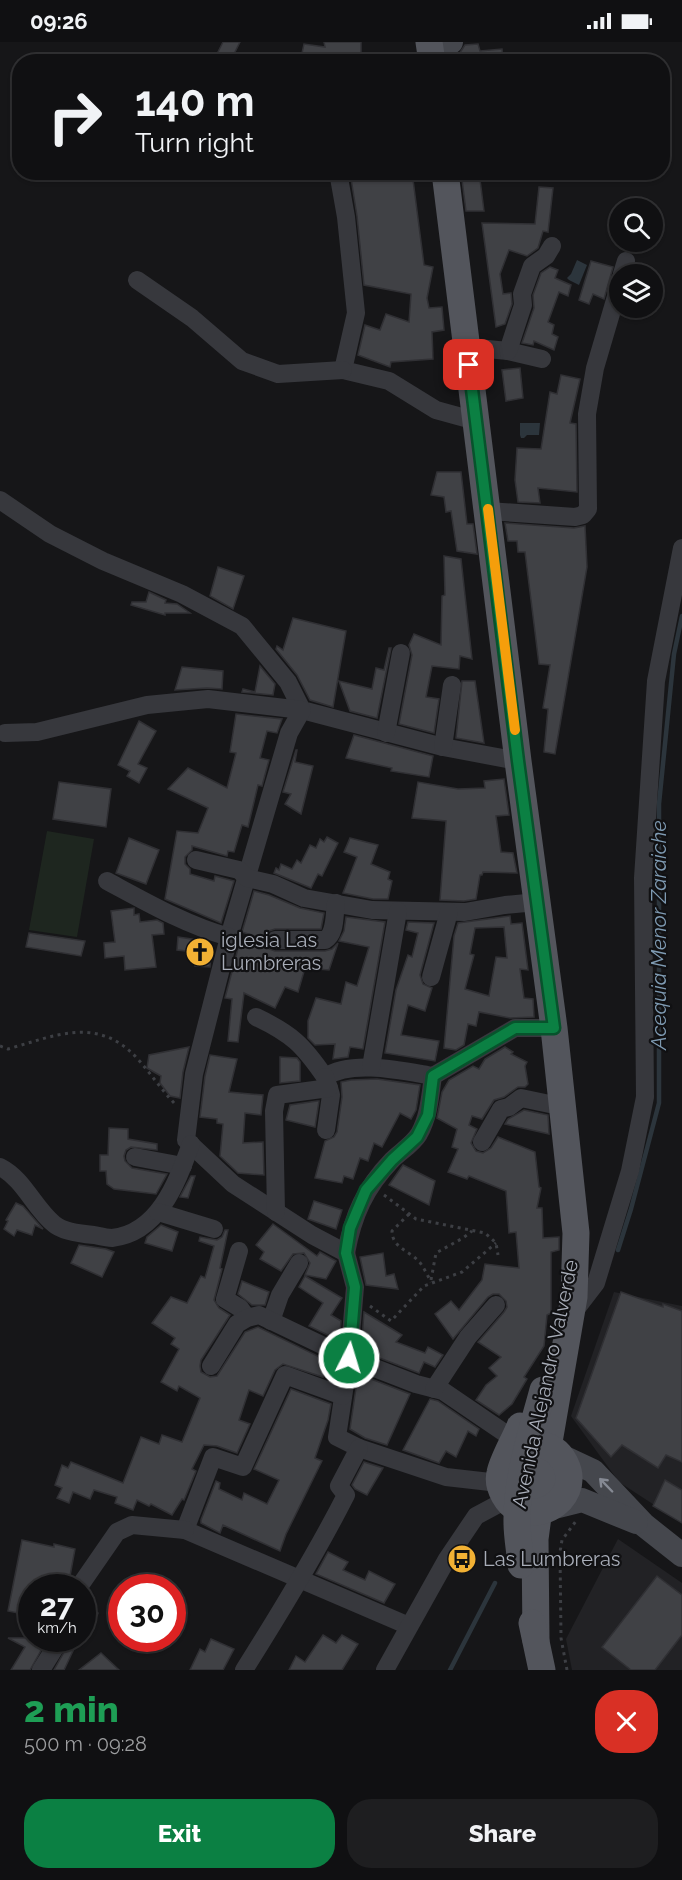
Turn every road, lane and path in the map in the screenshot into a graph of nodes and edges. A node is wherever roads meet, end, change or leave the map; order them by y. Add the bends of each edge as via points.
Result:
1 (339, 180) edge
2 (446, 180) edge
3 (552, 246) dead end
4 (137, 280) dead end
5 (610, 318) edge
6 (467, 347) junction
7 (508, 351) junction
8 (542, 359) dead end
9 (343, 370) junction
10 (476, 421) junction
11 (0, 500) edge
12 (488, 511) junction
13 (682, 548) edge
14 (401, 653) dead end
15 (452, 685) dead end
16 (302, 710) junction
17 (5, 733) dead end
18 (386, 733) junction
19 (443, 747) junction
20 (518, 761) junction
21 (196, 861) dead end
22 (247, 878) junction
23 (107, 881) dead end
24 (537, 902) junction
25 (336, 903) junction
26 (398, 911) junction
27 (449, 912) junction
28 (229, 938) junction
29 (275, 940) dead end
30 (431, 977) dead end
31 (256, 1017) dead end
32 (554, 1028) junction
33 (0, 1046) edge
34 (371, 1067) junction
35 (433, 1076) junction
36 (327, 1083) junction
37 (564, 1107) junction
38 (189, 1117) junction
39 (326, 1130) dead end
40 (482, 1142) dead end
41 (191, 1144) junction
42 (135, 1156) dead end
43 (183, 1166) junction
44 (0, 1167) edge
45 (371, 1184) junction
46 (158, 1212) junction
47 (276, 1212) junction
48 (409, 1214) junction
49 (214, 1229) dead end
50 (472, 1231) junction
51 (496, 1243) junction
52 (239, 1251) dead end
53 (346, 1253) junction
54 (498, 1255) dead end
55 (299, 1263) dead end
56 (431, 1282) junction
57 (355, 1294) junction
58 (496, 1305) dead end
59 (247, 1318) junction
60 (271, 1321) junction
61 (564, 1327) junction
62 (349, 1358) junction
63 (211, 1366) dead end
64 (434, 1389) junction
65 (343, 1396) junction
66 (359, 1448) junction
67 (532, 1448) junction
68 (523, 1502) junction
69 (604, 1509) junction
70 (644, 1525) junction
71 (185, 1530) junction
72 (682, 1555) edge
73 (88, 1574) edge
74 (302, 1579) junction
75 (409, 1626) junction
76 (52, 1652) edge
77 (41, 1670) edge
78 (244, 1670) edge
79 (385, 1670) edge
80 (542, 1670) edge
81 (567, 1670) edge

1 - 9 street via 356,313
2 - 6 main road, Avenida Alejandro Valverde
3 - 7 street via 532,266
4 - 9 street via 192,318 242,361 278,374
5 - 12 street via 587,414 588,509 575,517
6 - 7 street
6 - 10 main road, Avenida Alejandro Valverde
7 - 8 street
9 - 10 street via 389,381 436,410
10 - 12 main road, Avenida Alejandro Valverde
11 - 16 street via 50,534 182,594 242,627 288,682
12 - 20 main road, Avenida Alejandro Valverde
13 - 61 street via 656,681 643,878 645,1096 630,1171 596,1283
14 - 18 street
15 - 19 street
16 - 17 street via 208,699 147,705 37,732
16 - 18 street
16 - 22 street via 289,733
18 - 19 street
19 - 20 street
20 - 24 main road, Avenida Alejandro Valverde
21 - 22 street via 239,870
22 - 25 street via 304,898
22 - 28 street
23 - 28 street via 204,930
24 - 27 street
24 - 32 main road, Avenida Alejandro Valverde
25 - 26 street
25 - 29 street via 330,938
26 - 27 street
26 - 34 street
27 - 30 street
28 - 38 street via 194,1074
31 - 36 street via 282,1029 308,1052
32 - 35 street via 515,1028
32 - 37 main road, Avenida Alejandro Valverde
33 - 38 path via 8,1049 73,1031 117,1041
34 - 35 street
34 - 36 street via 332,1072
35 - 45 street via 428,1115 417,1137
36 - 39 street via 331,1095
36 - 47 street via 277,1095
37 - 40 street via 521,1098 501,1109
37 - 61 main road, Avenida Alejandro Valverde via 576,1233
38 - 41 street via 186,1140
41 - 43 street
41 - 47 street via 233,1184
42 - 43 street
43 - 46 street
44 - 46 street via 14,1177 55,1225 79,1234 112,1238 140,1228
45 - 48 path
45 - 53 street via 350,1228
46 - 49 street
47 - 53 street
48 - 50 path via 416,1219
48 - 56 path via 392,1231 392,1238 420,1262
50 - 51 path via 485,1233
50 - 56 path via 436,1253
51 - 54 path
51 - 56 path via 462,1272
52 - 59 street via 225,1299
53 - 57 street
55 - 60 street via 280,1295
56 - 57 path via 391,1321
57 - 62 street
58 - 64 street via 468,1337
59 - 60 street via 259,1315
59 - 63 street via 237,1324
60 - 62 street
61 - 67 main road, Avenida Alejandro Valverde
62 - 64 street
62 - 65 street
64 - 67 street
65 - 66 street via 337,1437
65 - 71 street via 285,1374 243,1467 213,1457
66 - 68 street
66 - 74 street via 339,1486 346,1495
67 - 68 main road, Avenida Alejandro Valverde via 543,1471
67 - 68 main road via 500,1473
70 -> 67 main road via 593,1472
68 - 69 main road via 582,1500
68 - 75 street via 476,1516
68 - 80 main road, Avenida Alejandro Valverde via 535,1539 536,1640
69 - 70 main road
69 - 81 path via 580,1516 562,1540 561,1638
70 - 72 main road
71 - 73 street via 132,1525 117,1532
71 - 74 street
74 - 75 street
74 - 78 street
75 - 79 street
76 - 77 street

